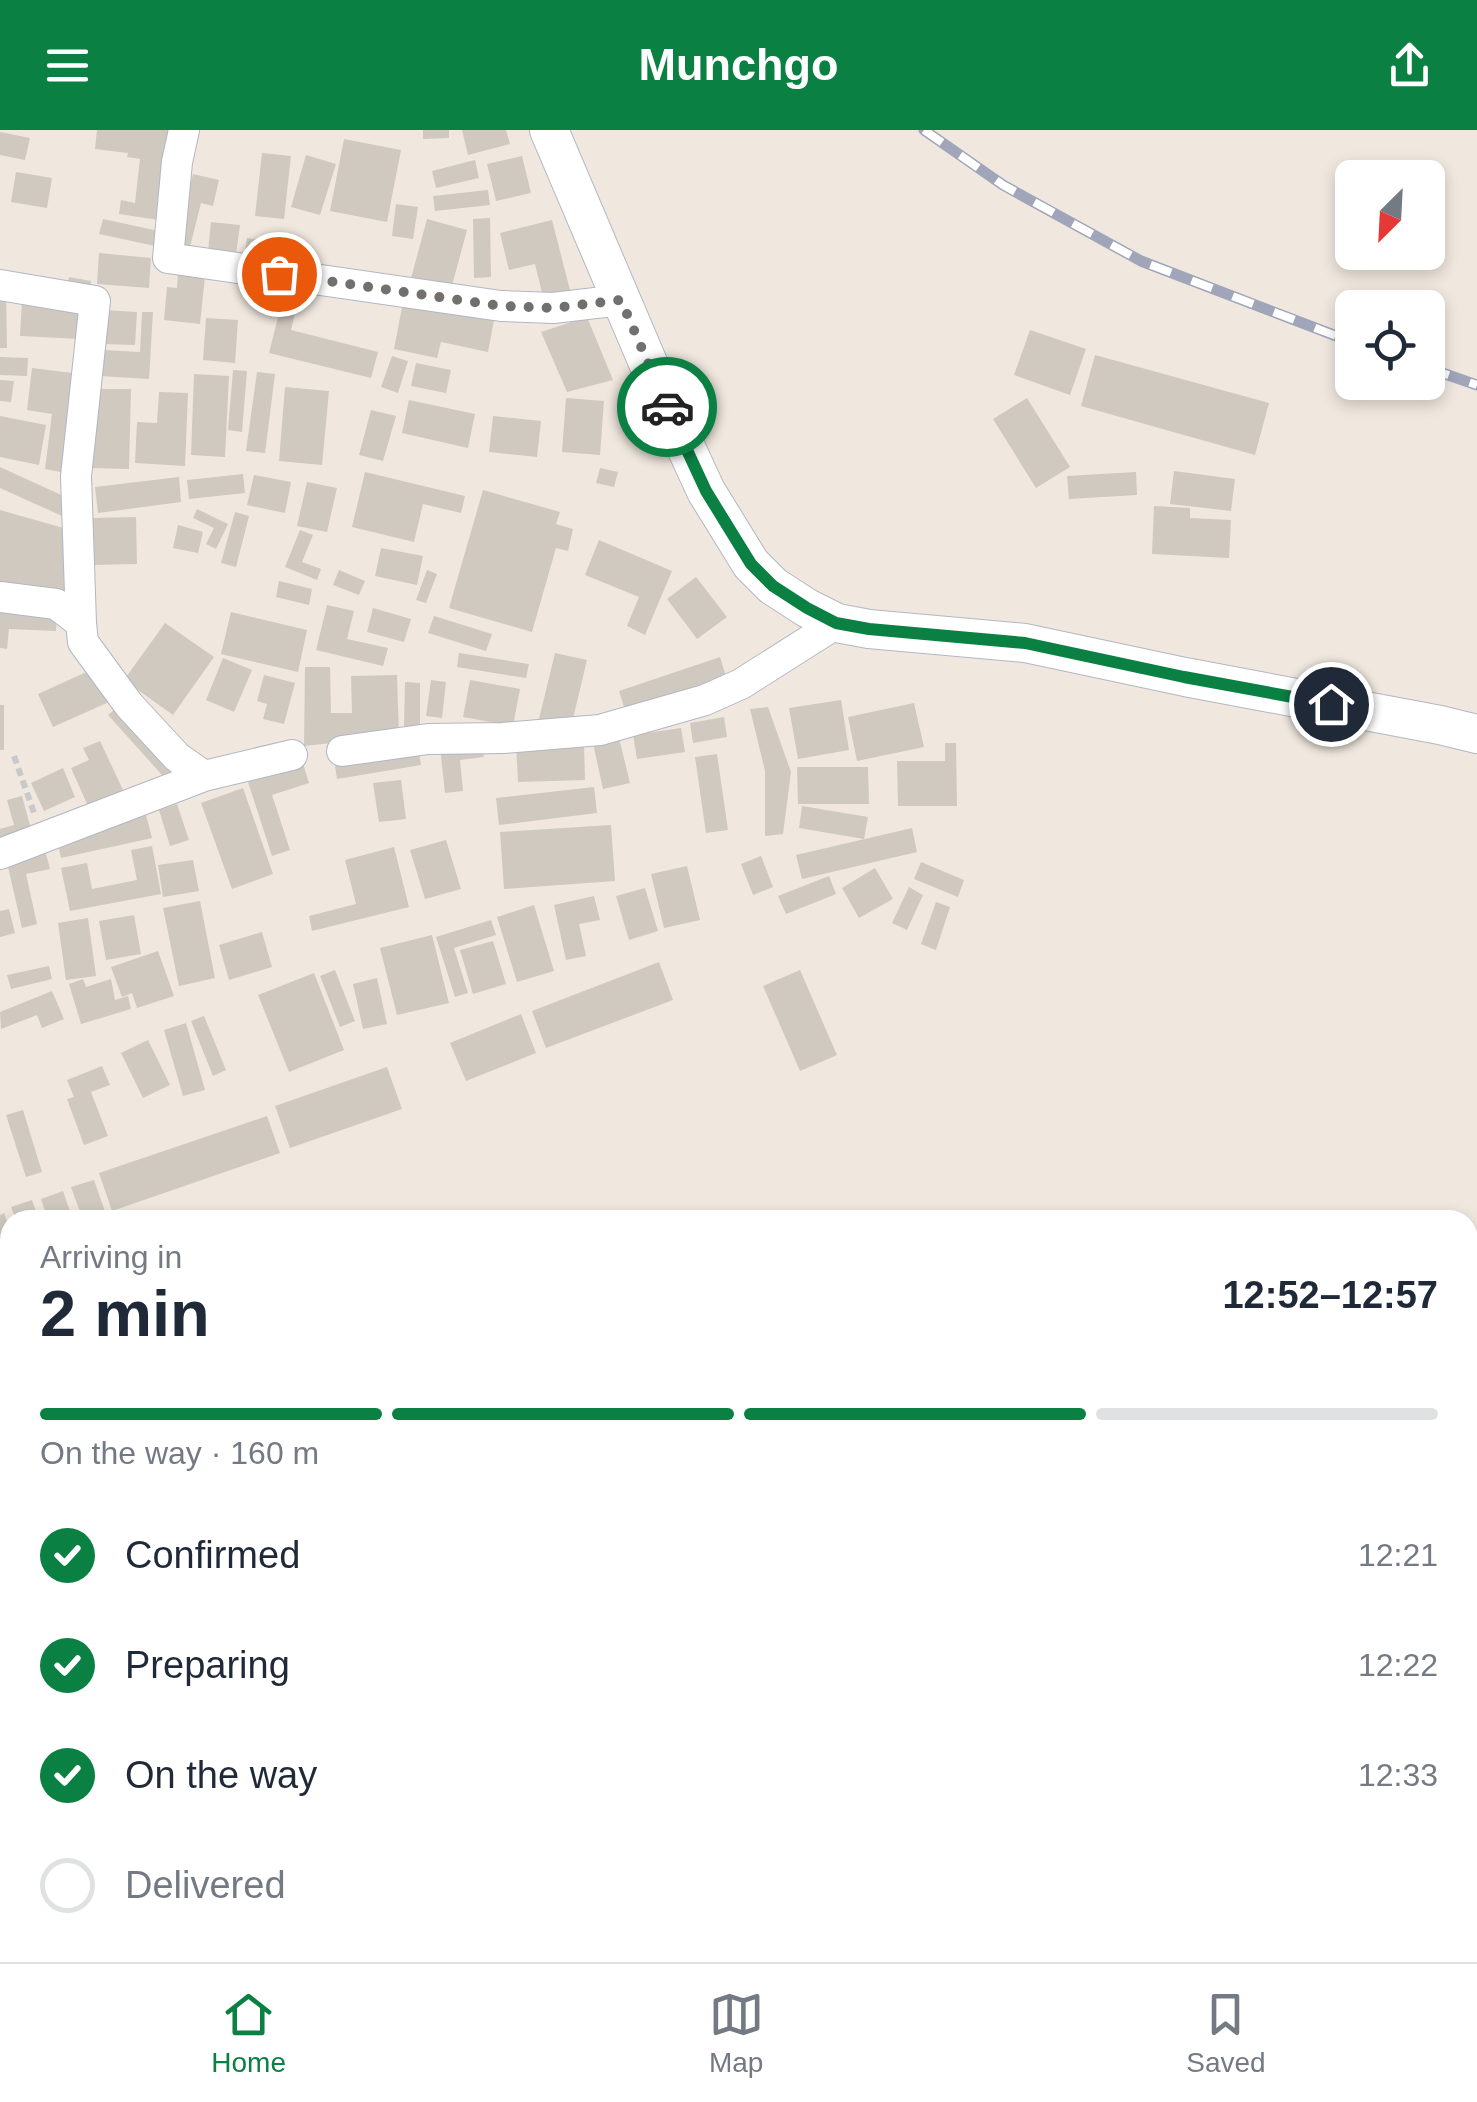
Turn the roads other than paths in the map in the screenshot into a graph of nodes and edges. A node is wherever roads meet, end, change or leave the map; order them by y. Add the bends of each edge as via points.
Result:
1 (184, 130) edge
2 (549, 130) edge
3 (0, 285) edge
4 (621, 300) junction
5 (0, 597) edge
6 (81, 623) junction
7 (836, 623) junction
8 (1477, 734) edge
9 (342, 751) dead end
10 (292, 755) dead end
11 (204, 776) junction
12 (0, 854) edge

1 - 4 street via 168,258 501,306
2 - 4 street
3 - 6 street via 96,301 76,476
4 - 7 street via 706,491 751,564 773,586
5 - 6 street via 56,604
6 - 11 street via 83,642 129,705
7 - 8 street via 1025,643
7 - 9 street via 741,684 600,730
10 - 11 street
11 - 12 street

